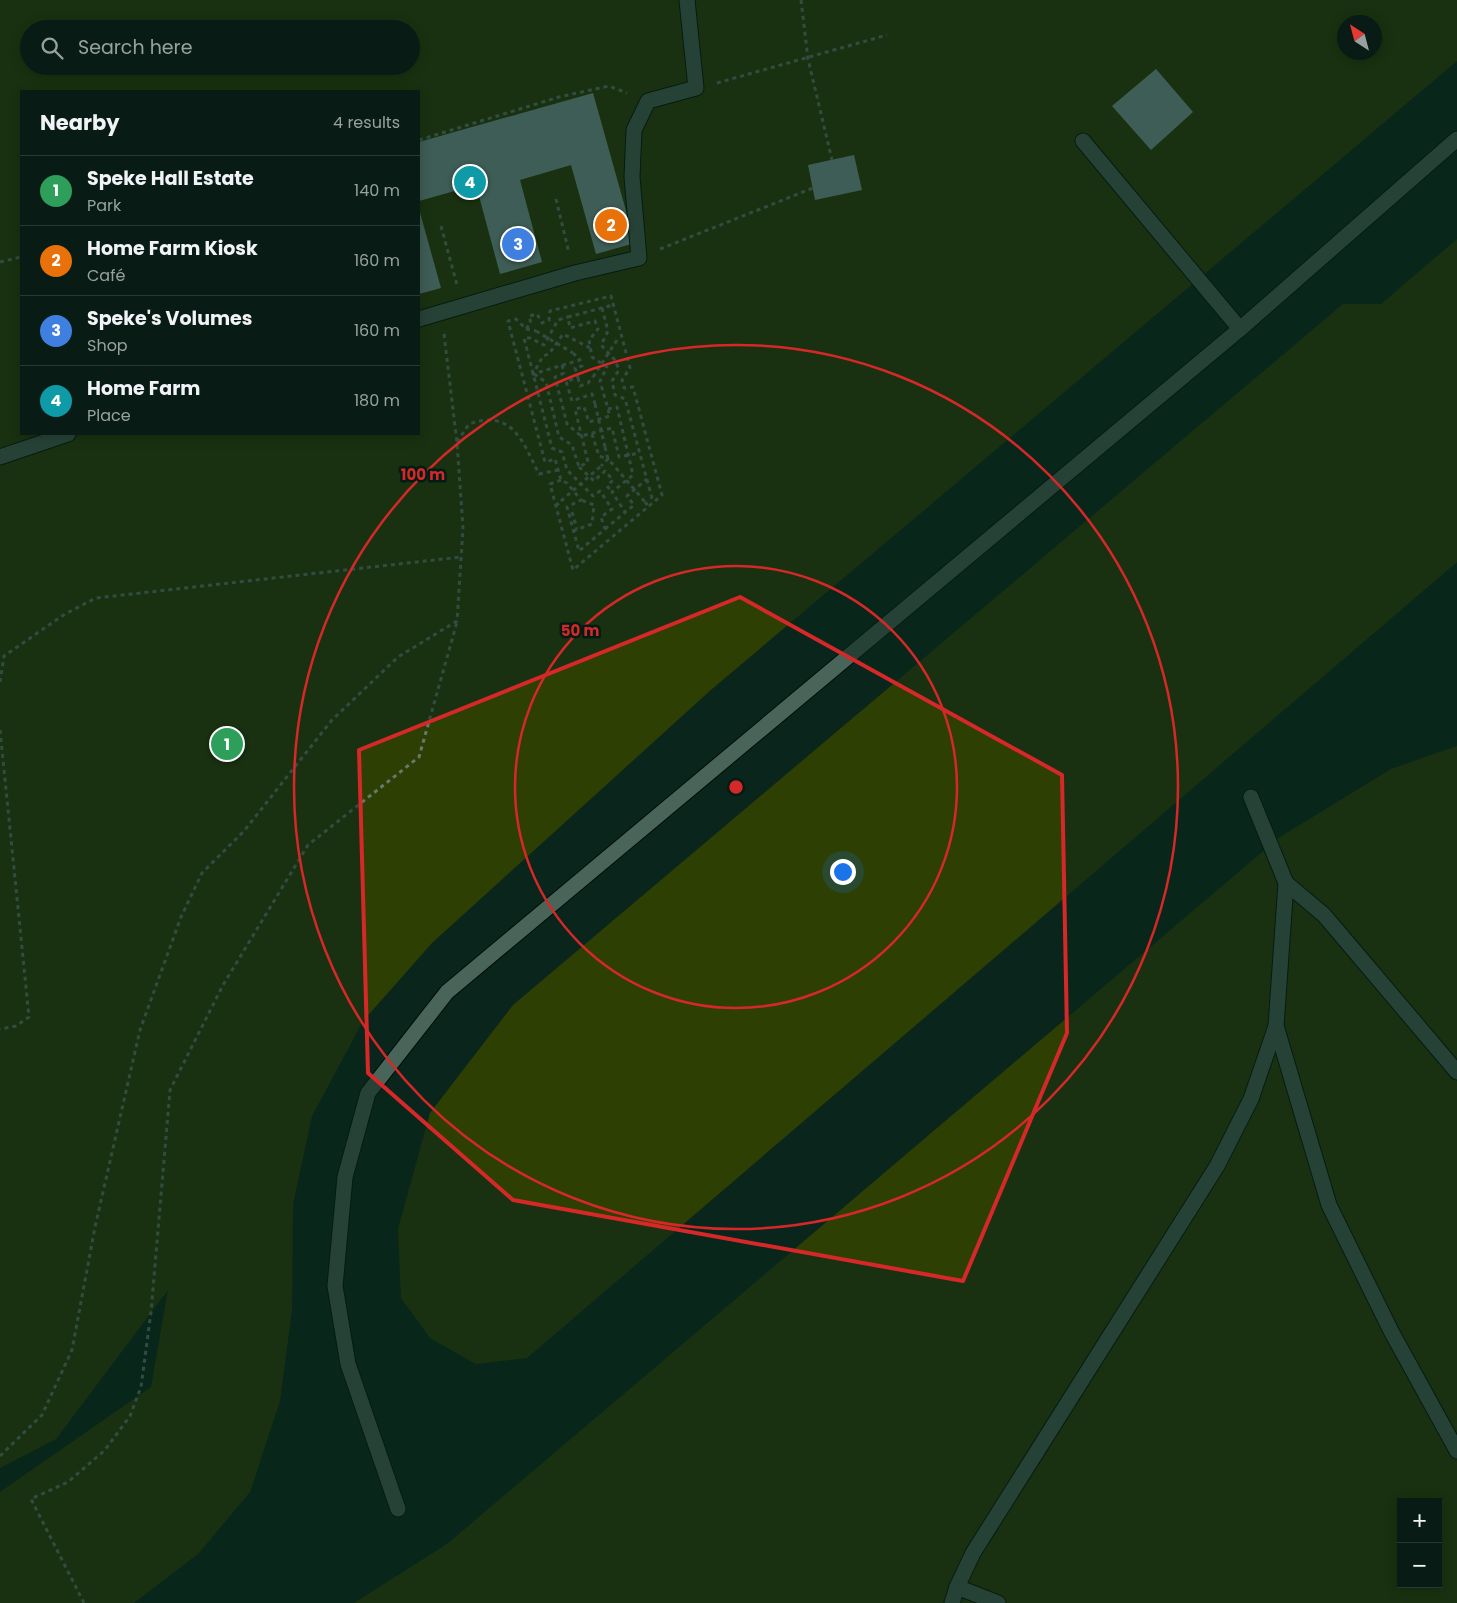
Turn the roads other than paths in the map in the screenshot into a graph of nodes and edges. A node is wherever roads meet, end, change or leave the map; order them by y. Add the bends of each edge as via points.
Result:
1 (686, 0) edge
2 (1457, 139) edge
3 (1083, 141) dead end
4 (420, 320) edge
5 (1240, 329) junction
6 (65, 435) edge
7 (0, 457) edge
8 (1251, 797) dead end
9 (1286, 883) junction
10 (1276, 1026) junction
11 (1457, 1072) edge
12 (1457, 1451) edge
13 (398, 1510) dead end
14 (957, 1586) junction
15 (952, 1603) edge
16 (998, 1603) edge

1 - 4 lane via 696,88 648,101 634,130 632,177 639,258 574,272
2 - 5 lane
3 - 5 lane
5 - 13 lane via 447,992 368,1093 346,1177 335,1286 348,1364
6 - 7 lane
8 - 9 lane
9 - 10 lane
9 - 11 lane via 1324,915
10 - 12 lane via 1329,1205 1391,1331
10 - 14 lane via 1251,1099 1218,1166 973,1553
14 - 15 lane
14 - 16 lane

